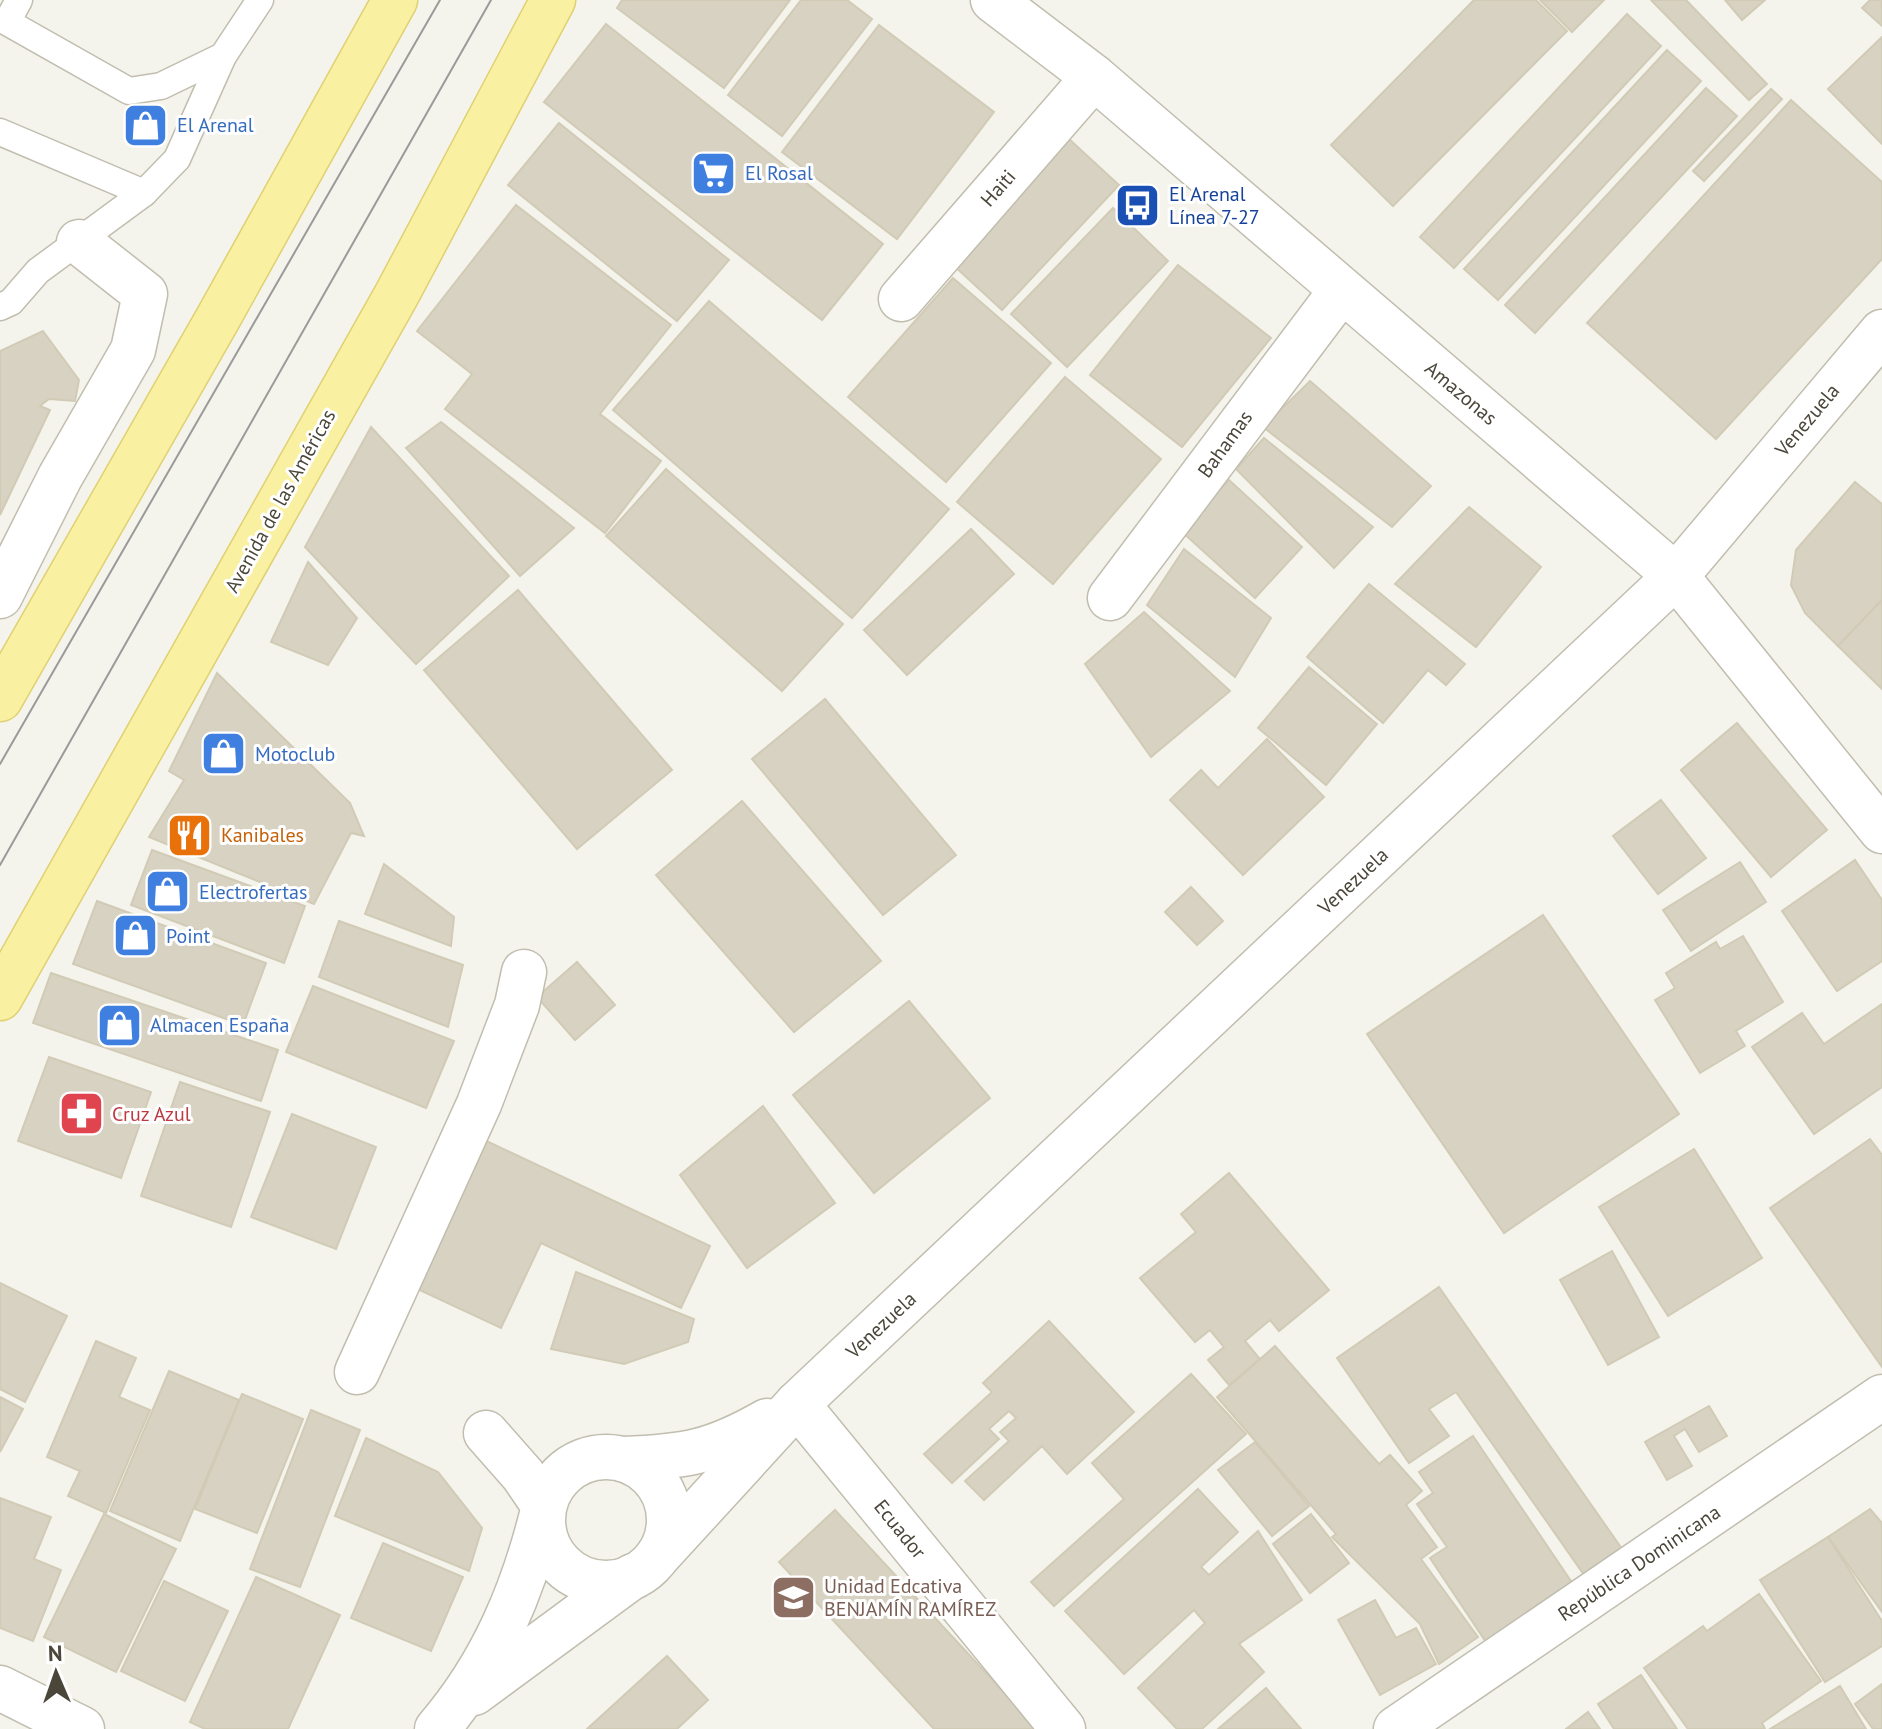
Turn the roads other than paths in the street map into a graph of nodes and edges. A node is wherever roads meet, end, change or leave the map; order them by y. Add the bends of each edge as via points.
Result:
1 (260, 0) edge
2 (395, 0) edge
3 (553, 0) edge
4 (993, 0) edge
5 (7, 19) edge
6 (223, 56) junction
7 (1094, 77) junction
8 (0, 132) edge
9 (144, 193) junction
10 (79, 242) junction
11 (1341, 291) junction
12 (901, 299) dead end
13 (4, 302) edge
14 (1882, 332) edge
15 (1676, 576) junction
16 (0, 596) edge
17 (1110, 598) dead end
18 (0, 699) edge
19 (1882, 831) edge
20 (524, 972) dead end
21 (0, 998) edge
22 (357, 1372) dead end
23 (1882, 1397) edge
24 (797, 1404) junction
25 (613, 1458) junction
26 (544, 1506) junction
27 (645, 1566) junction
28 (0, 1688) edge
29 (460, 1721) edge
30 (82, 1729) edge
31 (1063, 1729) edge
32 (1396, 1729) edge

1 - 6 lane
2 - 18 main road
3 - 21 main road, Avenida de las Américas via 397,294
4 - 7 street, Amazonas
5 - 6 lane via 129,91 161,86
6 - 9 lane via 177,159
7 - 11 street, Amazonas
7 - 12 street, Haiti
8 - 9 lane
9 - 10 lane
10 - 13 lane
10 - 16 street via 145,294 133,350
11 - 15 street, Amazonas
11 - 17 street, Bahamas
14 - 15 street, Venezuela
15 - 19 street, Amazonas
15 - 24 street, Venezuela
20 - 22 street via 517,1005 479,1104
23 - 32 street, República Dominicana
24 - 25 street, Venezuela via 726,1445 679,1457
24 - 27 street, Venezuela
24 - 31 street, Ecuador
25 - 26 street via 583,1461 565,1471
25 - 26 street via 522,1446 486,1433
25 - 27 street via 642,1468 666,1499 668,1529
26 - 27 street via 549,1546 560,1563 594,1582 614,1582
26 - 29 street, Venezuela via 513,1612
27 - 29 street, Venezuela
28 - 30 street

